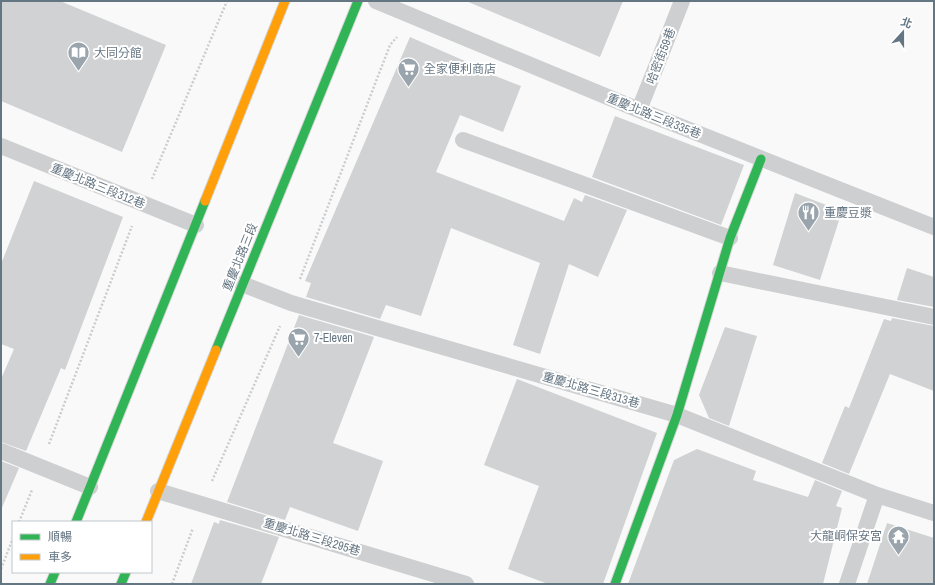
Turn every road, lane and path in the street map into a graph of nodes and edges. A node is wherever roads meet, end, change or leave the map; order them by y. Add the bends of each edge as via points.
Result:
1 (227, 1) edge
2 (285, 1) edge
3 (358, 1) edge
4 (376, 1) edge
5 (682, 1) edge
6 (639, 110) junction
7 (463, 140) dead end
8 (1, 146) edge
9 (761, 160) junction
10 (141, 204) junction
11 (196, 225) junction
12 (934, 227) edge
13 (730, 238) junction
14 (720, 273) junction
15 (242, 284) junction
16 (934, 317) edge
17 (677, 415) junction
18 (1, 451) edge
19 (40, 467) junction
20 (90, 487) junction
21 (158, 491) junction
22 (877, 495) junction
23 (934, 513) edge
24 (19, 521) edge
25 (76, 521) edge
26 (146, 521) edge
27 (12, 540) edge
28 (1, 568) edge
29 (55, 573) edge
30 (126, 573) edge
31 (50, 584) edge
32 (121, 584) edge
33 (466, 584) edge
34 (615, 584) edge
35 (847, 584) edge

1 - 10 path
2 - 11 main road
3 - 15 main road, 重慶北路三段
4 - 6 lane, 重慶北路三段335巷
5 - 6 lane, 哈密街59巷
6 - 9 lane, 重慶北路三段335巷
7 - 13 lane
8 - 10 lane, 重慶北路三段312巷
9 - 12 lane, 重慶北路三段335巷
9 - 13 main road
10 - 11 lane, 重慶北路三段312巷
10 - 19 path
11 - 20 main road
13 - 14 main road
14 - 16 lane
14 - 17 main road
15 - 17 lane, 重慶北路三段313巷 via 291,303
15 - 21 main road, 重慶北路三段
17 - 22 lane, 重慶北路三段313巷
17 - 34 main road
18 - 19 lane
19 - 20 lane
19 - 24 path
20 - 25 main road
21 - 26 main road, 重慶北路三段
21 - 33 lane, 重慶北路三段295巷
22 - 23 lane, 重慶北路三段313巷
22 - 35 lane
27 - 28 path
29 - 31 main road
30 - 32 main road

